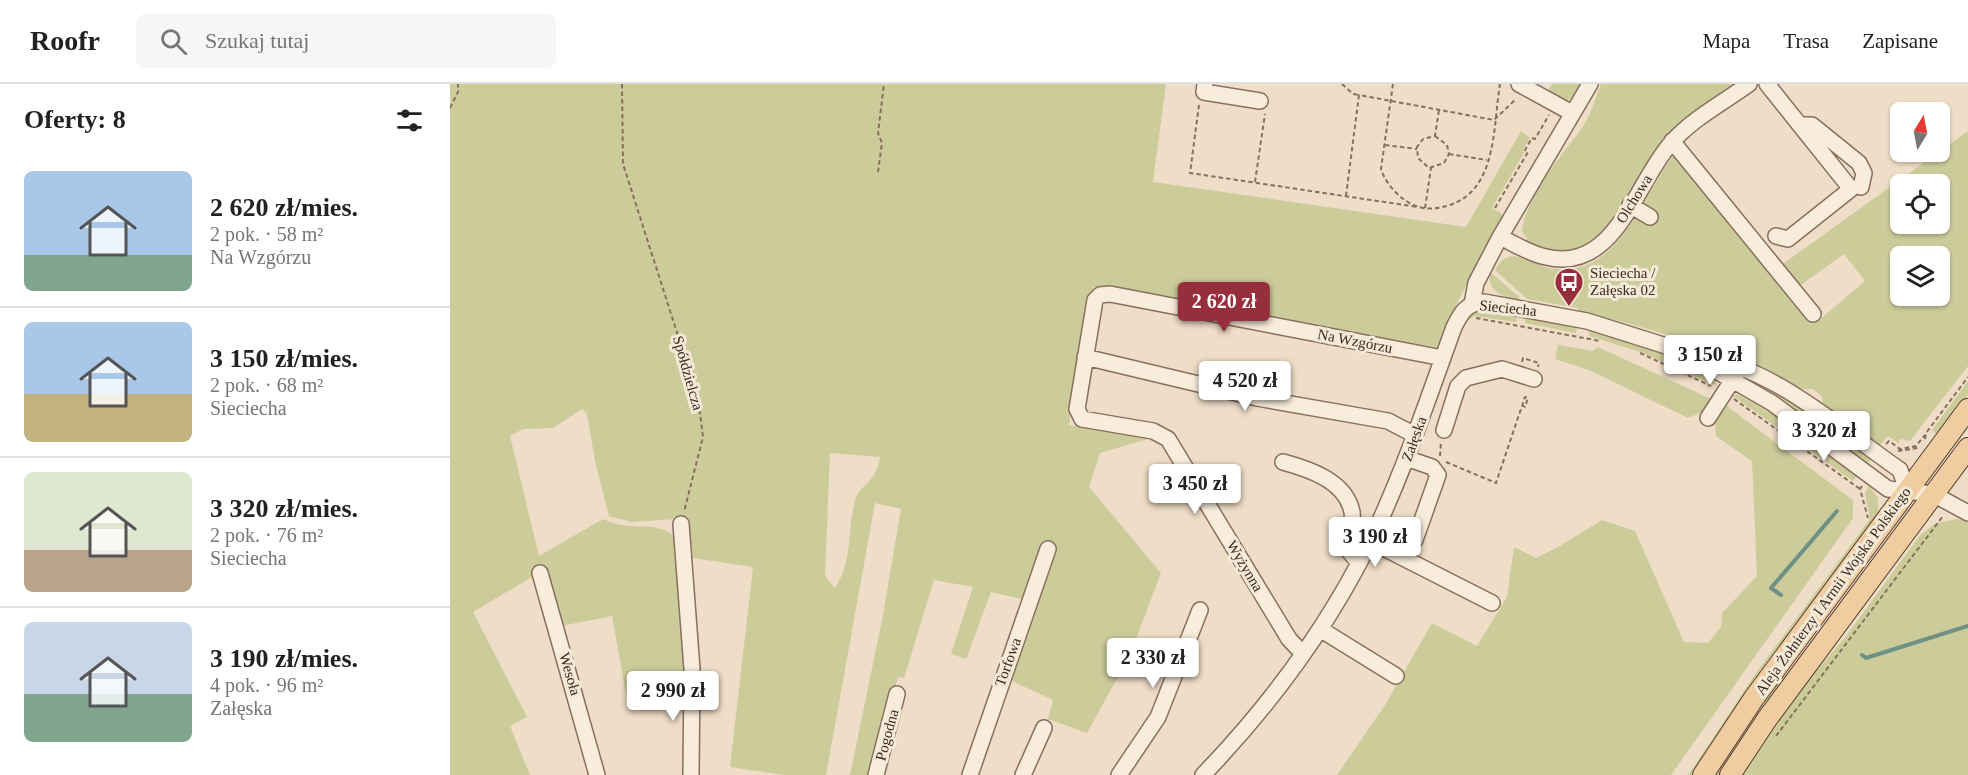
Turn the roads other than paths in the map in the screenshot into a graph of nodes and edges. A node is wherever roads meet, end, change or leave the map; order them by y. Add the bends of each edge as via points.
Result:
1 (1205, 84) edge
2 (1590, 84) edge
3 (1749, 84) edge
4 (1773, 86) edge
5 (1522, 87) edge
6 (1260, 101) dead end
7 (1572, 113) junction
8 (1801, 125) junction
9 (1672, 141) junction
10 (1862, 187) dead end
11 (1630, 205) junction
12 (1650, 217) dead end
13 (1776, 236) dead end
14 (1500, 237) junction
15 (1472, 304) junction
16 (1813, 314) dead end
17 (1682, 351) junction
18 (1085, 357) junction
19 (1443, 358) junction
20 (1743, 366) junction
21 (1534, 379) dead end
22 (1732, 379) junction
23 (1430, 392) junction
24 (1454, 400) junction
25 (1077, 409) joint
26 (1968, 409) edge
27 (1708, 418) dead end
28 (1444, 430) road end
29 (1415, 435) junction
30 (1968, 448) edge
31 (1406, 458) junction
32 (1283, 462) dead end
33 (1907, 490) junction
34 (1933, 494) junction
35 (1968, 513) edge
36 (681, 524) road end
37 (1415, 540) dead end
38 (1370, 541) junction
39 (1048, 549) dead end
40 (1359, 563) junction
41 (540, 573) dead end
42 (1492, 603) dead end
43 (1200, 610) dead end
44 (1320, 629) junction
45 (1303, 654) junction
46 (1396, 676) dead end
47 (897, 694) dead end
48 (1044, 728) dead end
49 (597, 775) edge
50 (691, 775) edge
51 (876, 775) edge
52 (970, 775) edge
53 (1023, 775) edge
54 (1119, 775) edge
55 (1203, 775) edge
56 (1703, 775) edge
57 (1730, 775) edge

1 - 6 street via 1204,92
2 - 7 street, Załęska
3 - 9 street, Olchowa
4 - 8 street
5 - 7 street
7 - 14 street, Załęska
8 - 10 street via 1812,125 1859,163 1864,173
8 - 13 street via 1851,189 1788,239
9 - 11 street, Olchowa
9 - 16 street
11 - 12 street
11 - 14 street, Olchowa via 1604,242 1577,257 1546,257
14 - 15 street, Załęska via 1476,283
15 - 17 street, Sieciecha via 1484,302 1587,321
15 - 19 street, Załęska via 1461,313
17 - 20 street, Sieciecha
17 - 22 street, Sieciecha
18 - 19 street, Na Wzgórzu via 1095,300 1110,294
18 - 25 street, Na Wzgórzu
18 - 29 street via 1257,398 1388,421
19 - 23 street, Załęska
20 - 22 street
20 - 33 street, Sieciecha via 1775,382 1900,470
21 - 24 street via 1506,369 1495,370 1462,381
22 - 27 street
22 - 33 street, Sieciecha via 1772,403 1888,489
23 - 24 street
23 - 29 street, Załęska
24 - 28 street
25 - 45 street, Wyżynna via 1082,419 1153,431 1168,439 1289,639
26 - 33 main road, Aleja Żołnierzy I Armii Wojska Polskiego via 1931,439
29 - 31 street, Załęska
30 - 34 main road, Aleja Żołnierzy I Armii Wojska Polskiego
31 - 37 street via 1432,467 1438,475
31 - 38 street, Załęska
32 - 40 street via 1314,472 1347,498 1353,518 1347,549
33 - 34 street, Sieciecha
33 - 56 main road, Aleja Żołnierzy I Armii Wojska Polskiego via 1754,698
34 - 35 street, Sieciecha
34 - 57 main road, Aleja Żołnierzy I Armii Wojska Polskiego
36 - 50 street via 692,669
38 - 40 street, Załęska
38 - 42 street
39 - 52 street, Torfowa
40 - 44 street, Załęska
41 - 49 street, Wesoła
43 - 54 street via 1158,717
44 - 45 street, Załęska
44 - 46 street
45 - 55 street, Załęska
47 - 51 street, Pogodna
48 - 53 street

